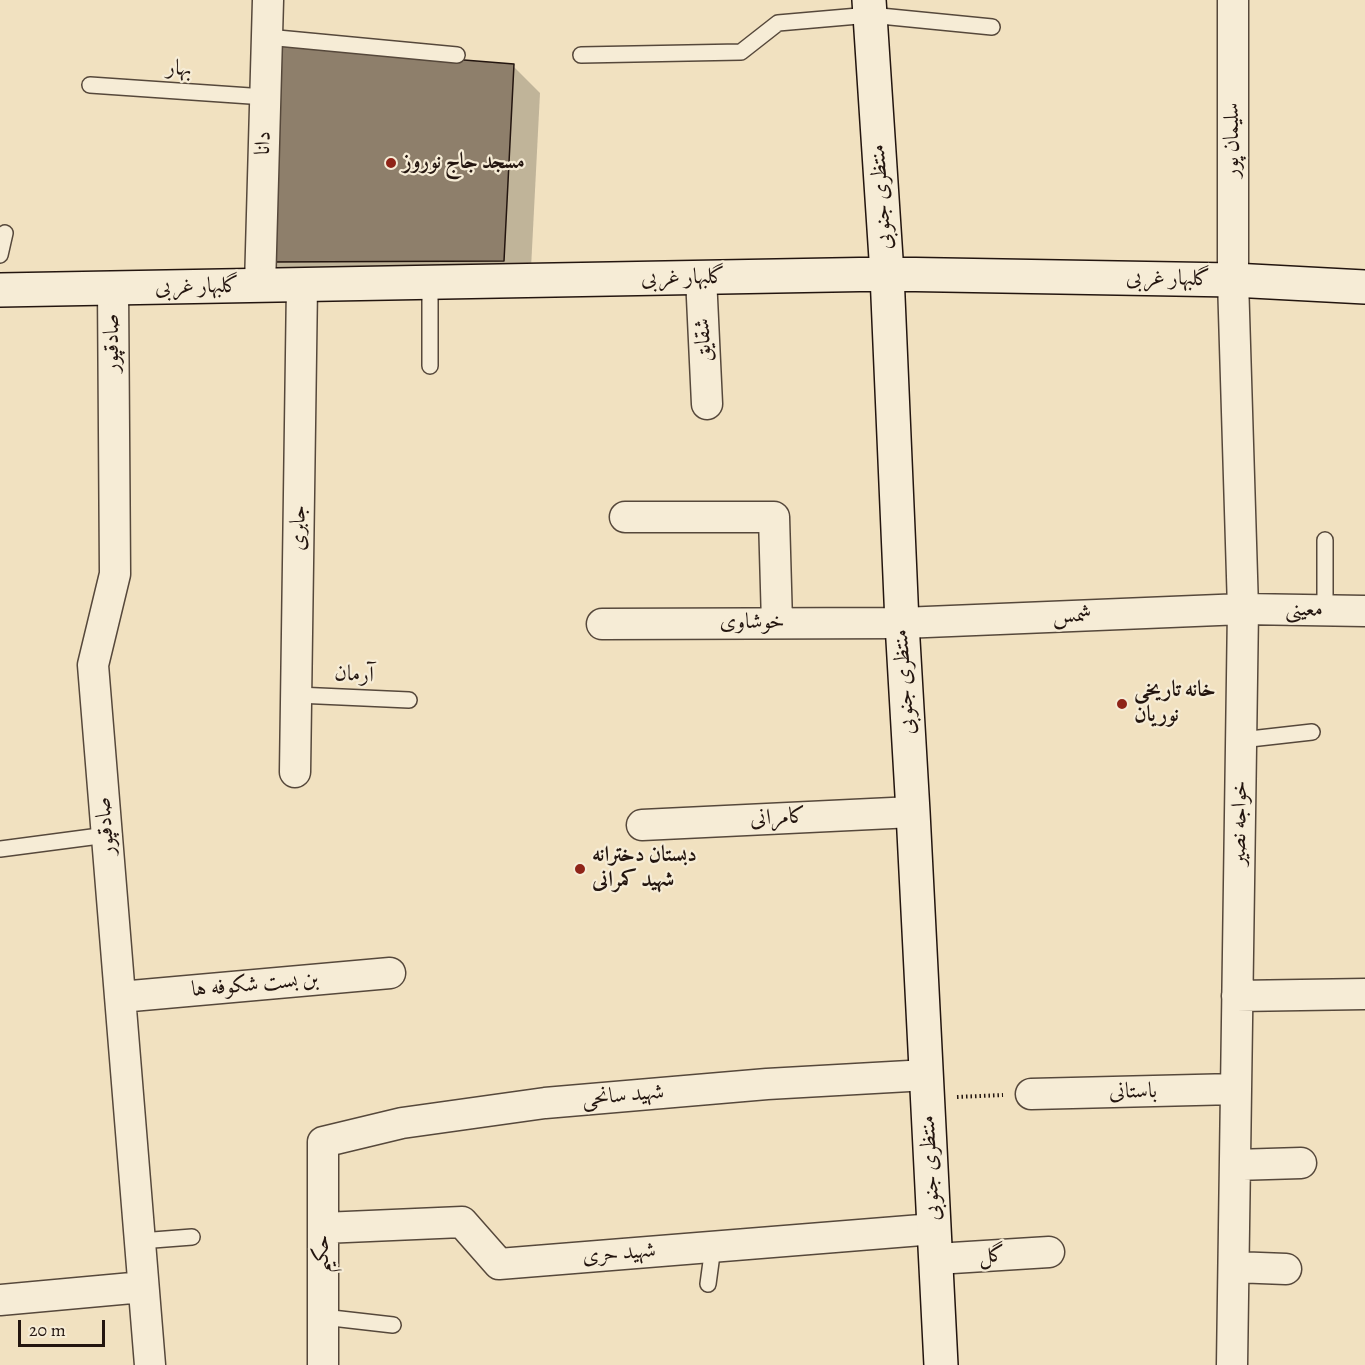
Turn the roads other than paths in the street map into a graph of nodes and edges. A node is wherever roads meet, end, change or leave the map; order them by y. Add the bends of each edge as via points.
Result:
1 (268, 0) edge
2 (1233, 0) edge
3 (870, 7) edge
4 (992, 27) dead end
5 (267, 37) junction
6 (457, 55) dead end
7 (581, 55) dead end
8 (90, 85) dead end
9 (265, 97) junction
10 (5, 233) dead end
11 (0, 255) edge
12 (887, 274) junction
13 (701, 277) junction
14 (1233, 280) junction
15 (430, 283) junction
16 (302, 285) junction
17 (260, 286) junction
18 (1365, 287) edge
19 (113, 288) junction
20 (0, 290) edge
21 (430, 366) dead end
22 (706, 404) dead end
23 (625, 517) dead end
24 (1325, 540) dead end
25 (1243, 609) junction
26 (1325, 610) junction
27 (1365, 611) edge
28 (777, 623) junction
29 (902, 623) junction
30 (602, 624) dead end
31 (297, 695) junction
32 (409, 700) dead end
33 (1312, 732) dead end
34 (1241, 740) junction
35 (295, 772) dead end
36 (913, 812) junction
37 (642, 825) dead end
38 (107, 835) junction
39 (0, 849) edge
40 (390, 973) dead end
41 (1365, 994) edge
42 (1238, 996) junction
43 (120, 997) junction
44 (927, 1087) junction
45 (1236, 1089) junction
46 (1031, 1094) road end
47 (323, 1142) joint
48 (1301, 1163) dead end
49 (1235, 1165) junction
50 (323, 1228) junction
51 (192, 1237) dead end
52 (140, 1241) junction
53 (935, 1244) junction
54 (712, 1247) junction
55 (1049, 1252) dead end
56 (1234, 1267) junction
57 (1286, 1269) dead end
58 (708, 1284) dead end
59 (144, 1287) junction
60 (0, 1300) edge
61 (323, 1317) junction
62 (393, 1324) dead end
63 (150, 1365) edge
64 (323, 1365) edge
65 (941, 1365) edge
66 (1232, 1365) edge

1 - 5 street, دانا
2 - 14 street, سلیمان پور
3 - 4 lane
3 - 7 lane via 778,23 741,52
3 - 12 street, منتظری جنوبی
5 - 6 lane
5 - 9 street, دانا
8 - 9 lane, بهار
9 - 17 street, دانا
10 - 11 lane
12 - 13 street, گلبهار غربی
12 - 14 street, گلبهار غربی
12 - 29 street, منتظری جنوبی
13 - 15 street, گلبهار غربی
13 - 22 street, شقایق
14 - 18 street, گلبهار غربی
14 - 25 street, خواجه نصیر
15 - 16 street, گلبهار غربی
15 - 21 lane
16 - 17 street, گلبهار غربی
16 - 31 street, جابری
17 - 19 street, گلبهار غربی
19 - 20 street, گلبهار غربی
19 - 38 street, صادقپور via 115,574 93,665
23 - 28 street via 774,517
24 - 26 lane
25 - 26 street, معینی
25 - 29 street, شمس
25 - 34 street, خواجه نصیر
26 - 27 street, معینی
28 - 29 street, خوشاوی
28 - 30 street, خوشاوی
29 - 36 street, منتظری جنوبی
31 - 32 lane, آرمان
31 - 35 street, جابری
33 - 34 lane
34 - 42 street, خواجه نصیر
36 - 37 street, کامرانی
36 - 44 street, منتظری جنوبی
38 - 39 lane
38 - 43 street, صادقپور
40 - 43 street, بن بست شکوفه ها
41 - 42 street
42 - 45 street, خواجه نصیر
43 - 52 street, صادقپور
44 - 47 street, شهید سانحی via 767,1084 545,1103 402,1123
44 - 53 street, منتظری جنوبی
45 - 46 street, باستانی
45 - 49 street, خواجه نصیر
47 - 50 street, حکیم
48 - 49 street
49 - 56 street, خواجه نصیر
50 - 54 street, شهید حری via 462,1222 499,1264
50 - 61 street, حکیم
51 - 52 lane
52 - 59 street, صادقپور
53 - 54 street, شهید حری
53 - 55 street, گل
53 - 65 street, منتظری جنوبی
54 - 58 lane
56 - 57 street
56 - 66 street, خواجه نصیر
59 - 60 street
59 - 63 street, صادقپور
61 - 62 lane
61 - 64 street, حکیم

